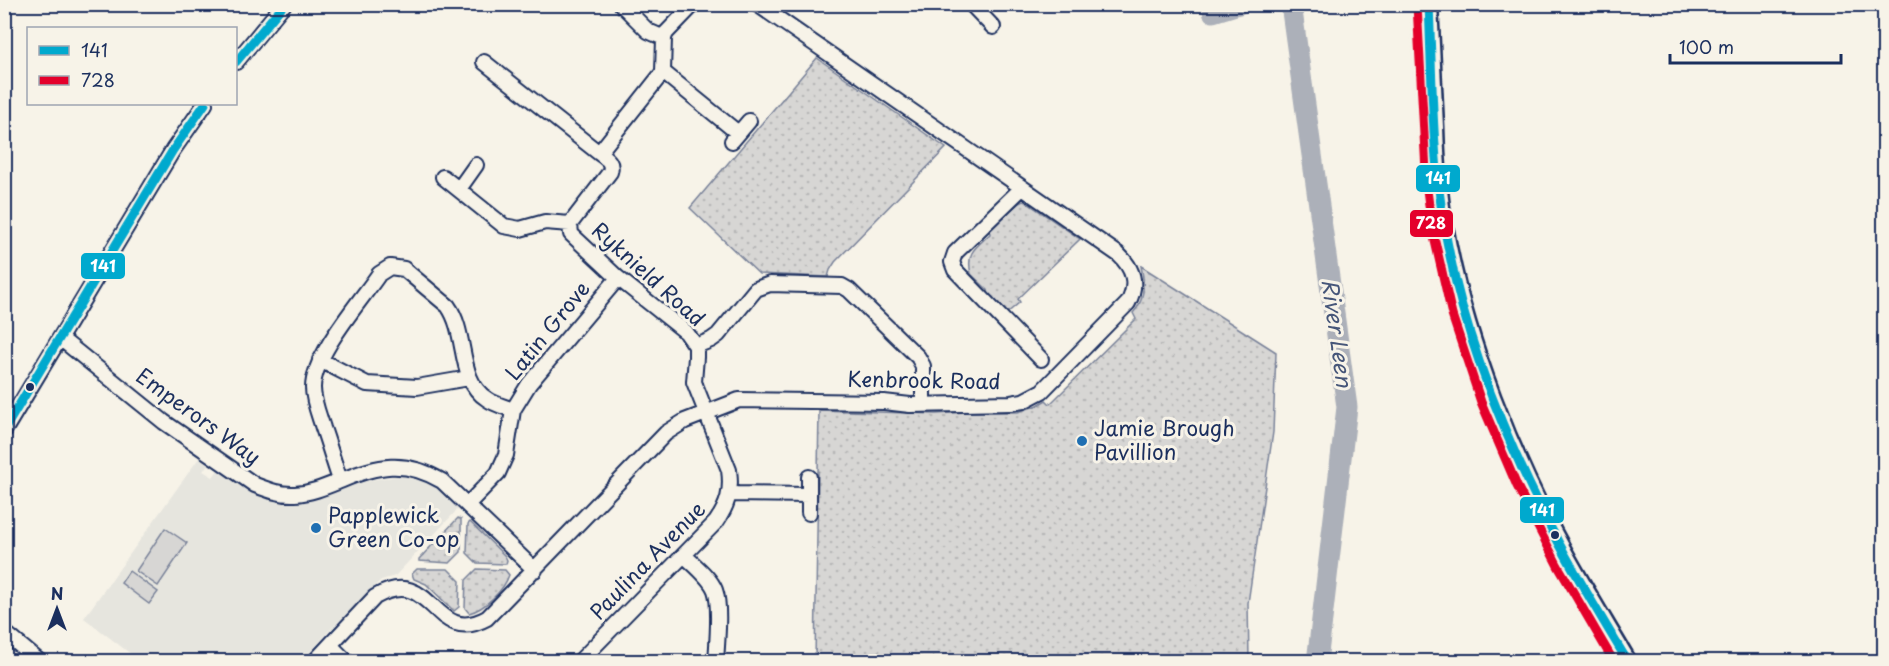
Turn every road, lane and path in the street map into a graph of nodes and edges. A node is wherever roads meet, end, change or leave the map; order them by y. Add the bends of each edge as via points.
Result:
1 (284, 4) edge
2 (621, 4) edge
3 (694, 4) edge
4 (757, 4) edge
5 (1428, 4) edge
6 (973, 5) edge
7 (993, 27) dead end
8 (664, 38) junction
9 (237, 61) edge
10 (484, 62) dead end
11 (663, 72) junction
12 (204, 105) edge
13 (749, 121) dead end
14 (599, 153) junction
15 (476, 165) dead end
16 (443, 177) dead end
17 (1022, 188) junction
18 (459, 189) junction
19 (570, 224) junction
20 (618, 278) junction
21 (60, 338) junction
22 (696, 346) junction
23 (1041, 359) dead end
24 (320, 360) junction
25 (469, 378) junction
26 (923, 405) junction
27 (513, 410) junction
28 (10, 411) edge
29 (705, 414) junction
30 (4, 432) edge
31 (809, 477) dead end
32 (340, 480) junction
33 (730, 494) junction
34 (809, 495) junction
35 (467, 505) junction
36 (809, 513) dead end
37 (684, 555) junction
38 (535, 570) junction
39 (4, 632) edge
40 (330, 645) junction
41 (40, 662) edge
42 (314, 662) edge
43 (347, 662) edge
44 (579, 662) edge
45 (716, 662) edge
46 (1628, 662) edge

1 - 9 street
2 - 8 street via 648,31
3 - 8 street
4 - 17 street, Kenbrook Road
5 - 46 main road via 1437,181 1449,253 1469,330 1494,401 1543,512
6 - 7 street
8 - 11 street
10 - 14 street
11 - 13 street via 735,137
11 - 14 street
12 - 21 street
14 - 19 street, Ryknield Road via 609,161 610,172
15 - 18 street
16 - 18 street
17 - 23 street via 955,253 952,262 955,270
17 - 26 street, Kenbrook Road via 1126,262 1134,283 1128,303 1033,397 1011,403
18 - 19 street via 504,226 520,229 545,222
19 - 20 street, Ryknield Road via 571,234
20 - 22 street, Ryknield Road via 686,332
20 - 27 street, Latin Grove via 540,370
21 - 28 street
21 - 32 street, Emperors Way via 164,422 255,485 271,492 293,494 318,490
22 - 26 street via 718,335 763,285 842,286 918,357 923,366
22 - 29 street, Ryknield Road via 694,382
24 - 25 street via 367,384 417,387
24 - 25 street via 379,274 390,267 404,269 448,306 460,334
24 - 32 street via 312,390
25 - 27 street via 488,401
26 - 29 street, Kenbrook Road via 739,400
27 - 35 street, Latin Grove via 506,454 498,473
28 - 30 street
29 - 33 street, Paulina Avenue via 729,470
29 - 38 street, Kenbrook Road via 666,433
31 - 34 street
32 - 35 street, Emperors Way via 389,466 414,468 442,480
33 - 34 street
33 - 37 street, Paulina Avenue via 716,522
34 - 36 street
35 - 38 street, Emperors Way
37 - 44 street, Paulina Avenue
37 - 45 street via 715,590
38 - 40 street, Kenbrook Road via 487,618 469,625 448,620 418,592 387,590 375,597
39 - 41 street
40 - 42 street, Kenbrook Road
40 - 43 street

